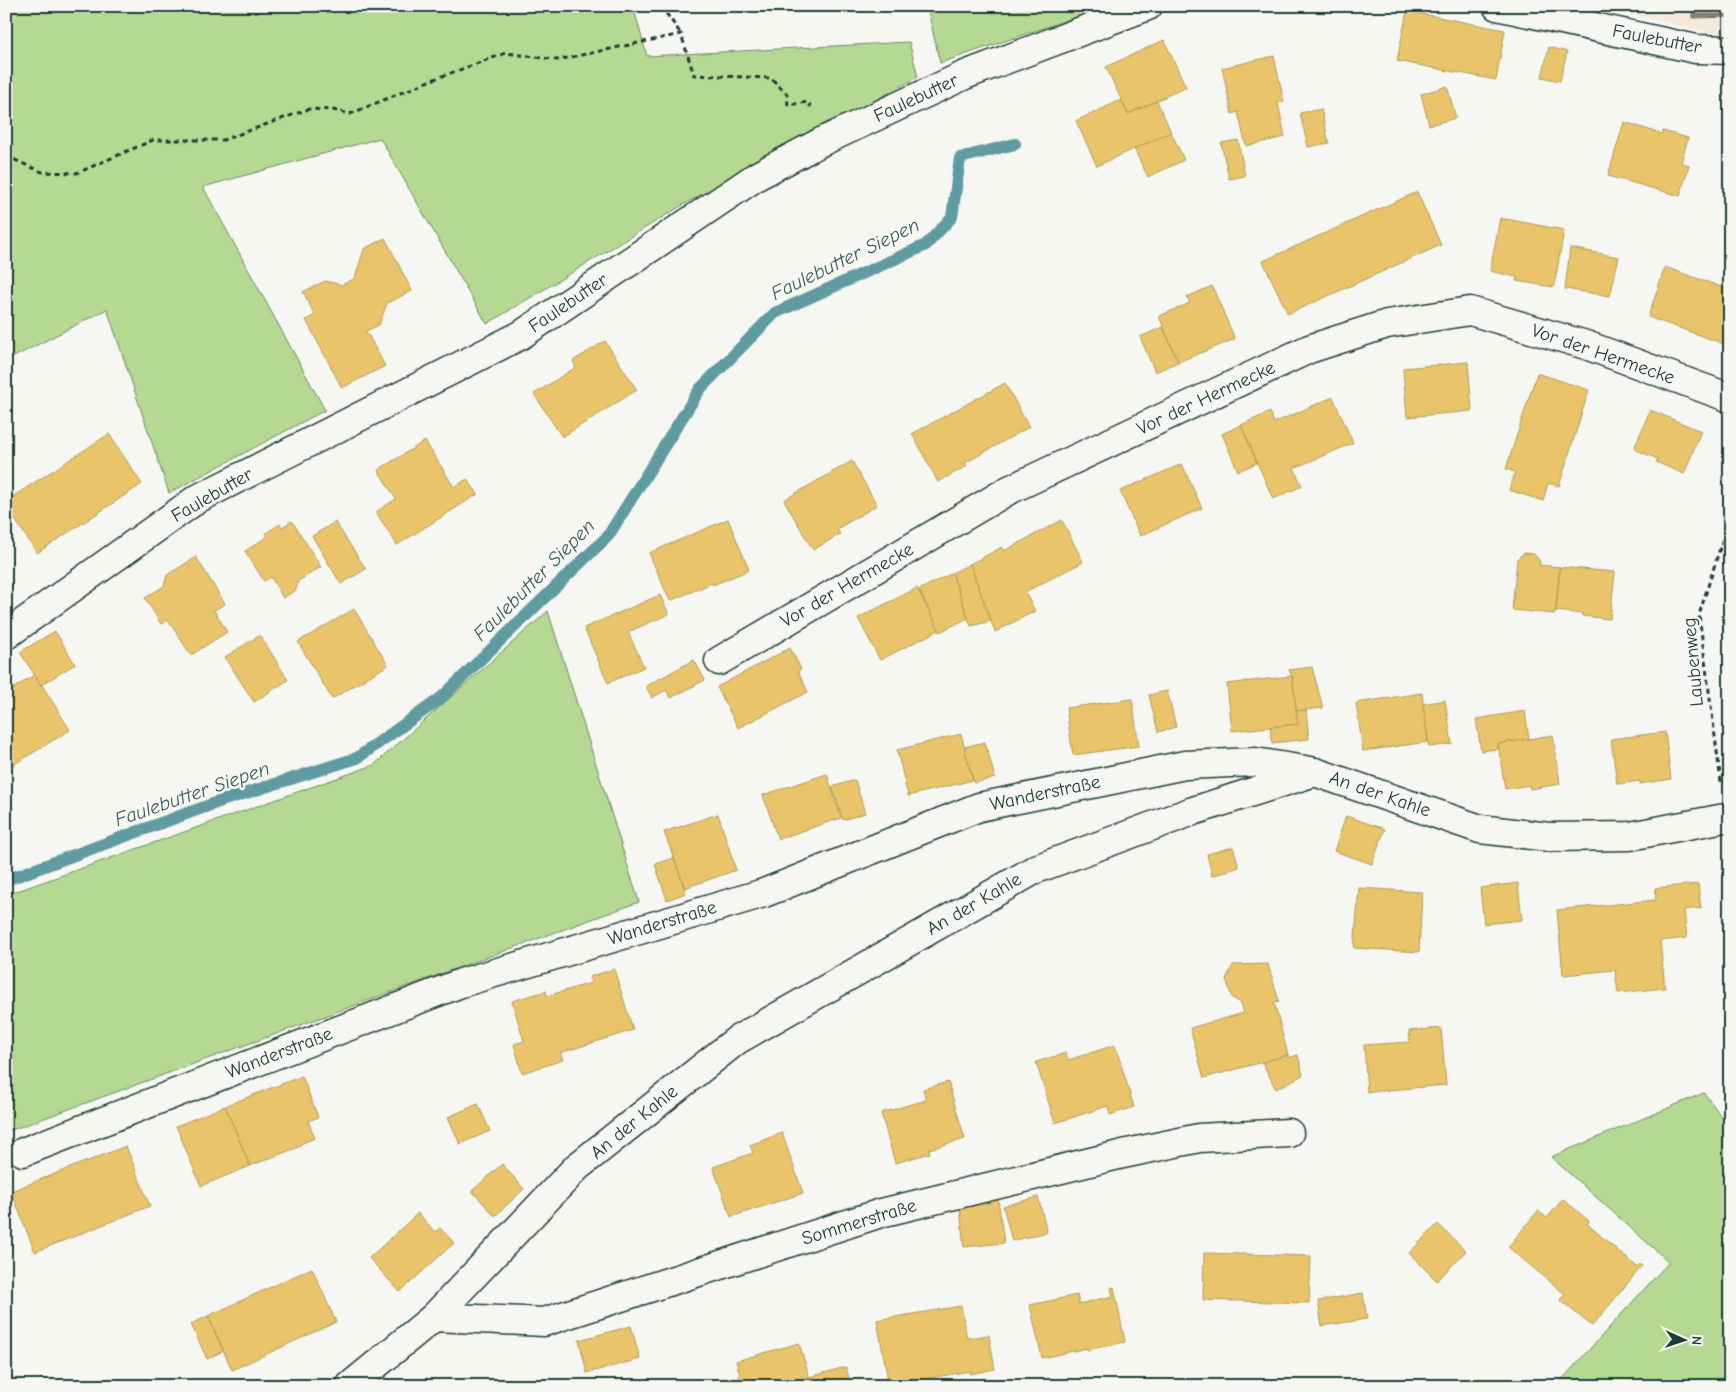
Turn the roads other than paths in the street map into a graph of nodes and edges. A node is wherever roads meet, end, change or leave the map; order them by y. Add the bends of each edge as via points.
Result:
1 (1148, 6) edge
2 (1497, 6) edge
3 (1730, 50) edge
4 (1730, 398) edge
5 (6, 635) edge
6 (719, 661) dead end
7 (1315, 772) junction
8 (1730, 817) edge
9 (1289, 1133) dead end
10 (23, 1152) dead end
11 (434, 1317) junction
12 (350, 1386) edge

1 - 5 street, Faulebutter via 965,75 821,142 757,176 522,335 197,499
2 - 3 street, Faulebutter via 1696,49
4 - 6 street, Vor der Hermecke via 1586,345 1470,311 1387,324 1309,349 1009,490
7 - 8 street, An der Kahle via 1480,829 1549,837 1630,836
7 - 10 street, Wanderstraße via 1255,762 1185,765 979,807 764,893 461,983
7 - 11 street, An der Kahle via 1194,811 1036,870 736,1040 577,1167
9 - 11 street, Sommerstraße via 1199,1138 881,1213 544,1322
11 - 12 street, An der Kahle

